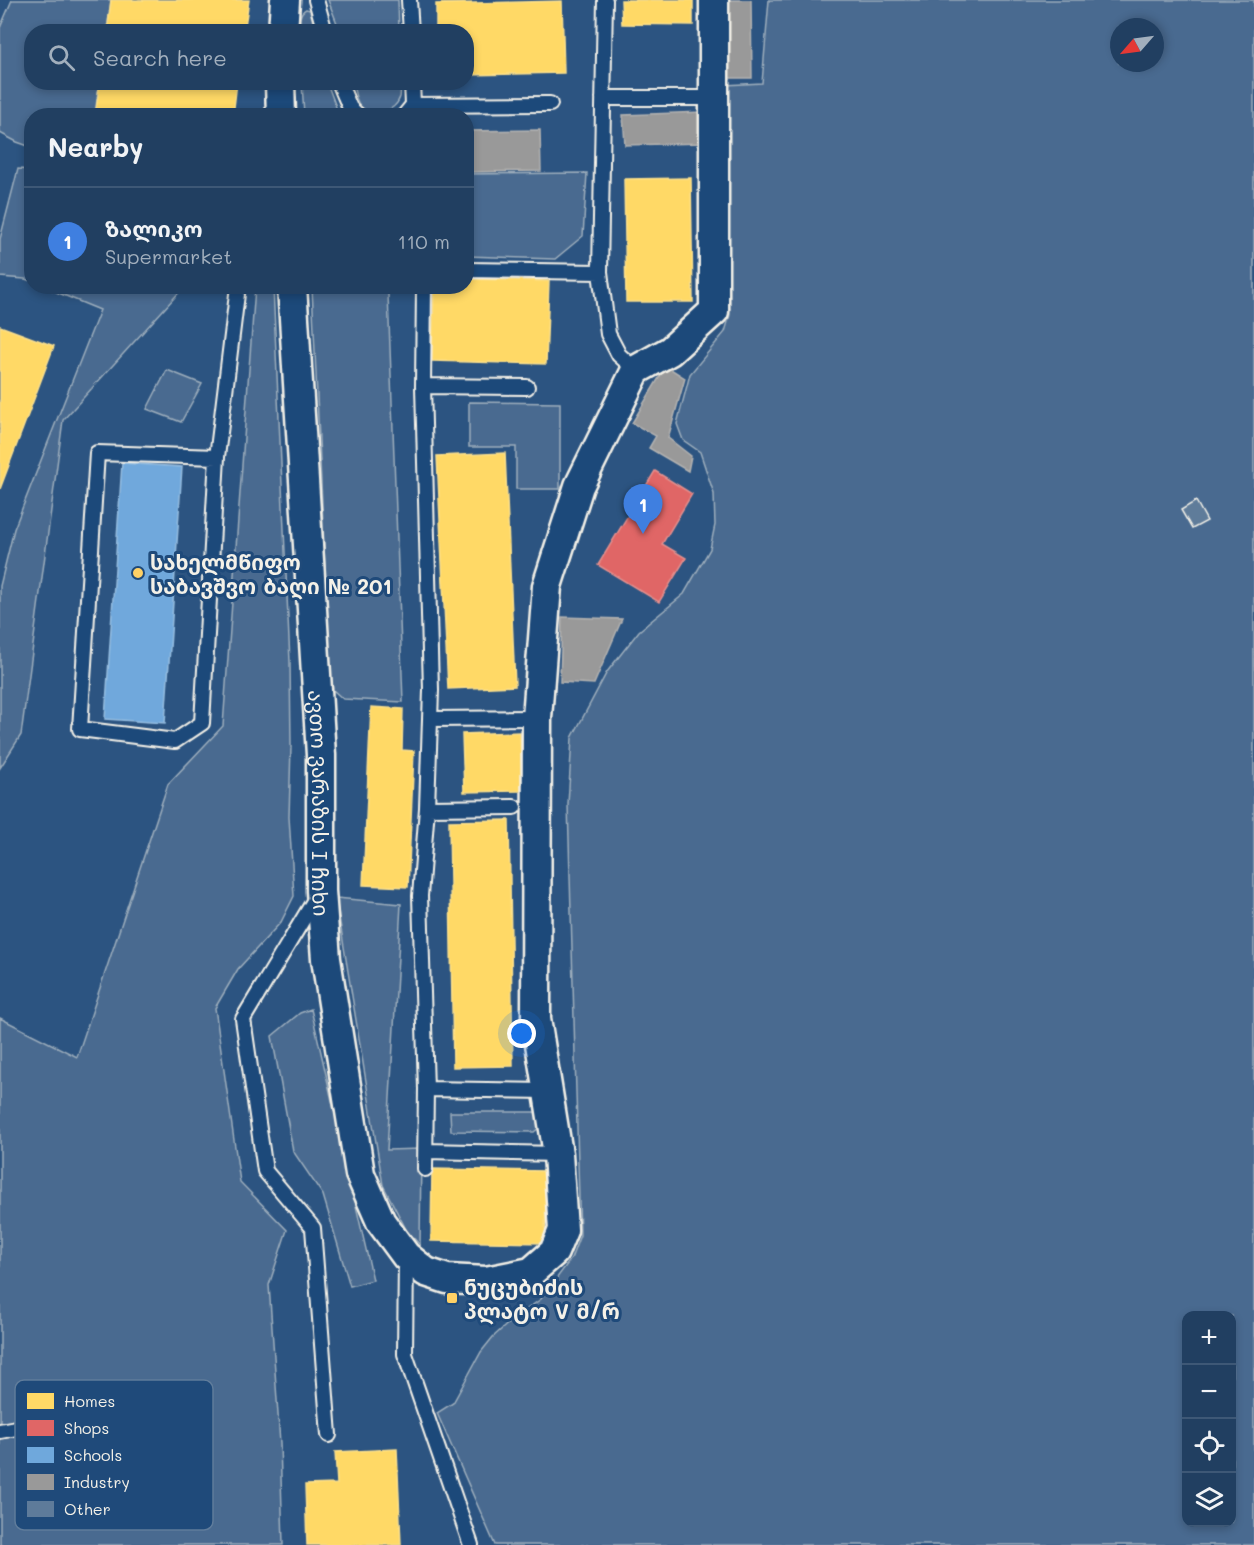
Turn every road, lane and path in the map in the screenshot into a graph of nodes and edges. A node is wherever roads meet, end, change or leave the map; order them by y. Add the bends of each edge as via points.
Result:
1 (285, 0) edge
2 (316, 0) edge
3 (409, 0) edge
4 (605, 0) edge
5 (714, 0) edge
6 (284, 24) edge
7 (323, 24) edge
8 (410, 24) edge
9 (278, 90) edge
10 (280, 90) edge
11 (342, 90) edge
12 (411, 90) edge
13 (603, 98) junction
14 (716, 98) junction
15 (550, 104) dead end
16 (270, 108) edge
17 (281, 108) edge
18 (350, 108) edge
19 (409, 108) edge
20 (456, 108) edge
21 (474, 270) edge
22 (600, 272) junction
23 (237, 294) edge
24 (292, 294) edge
25 (424, 294) edge
26 (636, 370) junction
27 (423, 387) junction
28 (527, 387) dead end
29 (217, 457) junction
30 (537, 718) junction
31 (431, 719) junction
32 (514, 807) dead end
33 (427, 808) junction
34 (321, 891) junction
35 (426, 1089) junction
36 (547, 1091) junction
37 (426, 1151) junction
38 (558, 1154) junction
39 (425, 1169) dead end
40 (406, 1256) junction
41 (15, 1428) edge
42 (0, 1431) edge
43 (329, 1435) dead end
44 (471, 1545) edge

1 - 6 street
2 - 7 lane
3 - 8 lane
4 - 13 lane
5 - 14 street
9 - 16 lane
10 - 17 street
11 - 18 lane
12 - 19 lane
13 - 14 lane
13 - 22 lane
14 - 26 street via 714,311 670,351
15 - 20 lane
21 - 22 lane
22 - 26 lane via 608,334 619,355
23 - 29 lane
24 - 34 street, ავთო ვარაზის I ჩიხი via 321,754
25 - 27 lane
26 - 30 street via 579,486 547,586
27 - 28 lane
27 - 31 lane
29 - 29 lane via 98,453 80,729 175,741 202,723
30 - 31 lane
30 - 36 street via 536,1019
31 - 33 lane
32 - 33 lane
33 - 35 lane via 420,896
34 - 40 street, ავთო ვარაზის I ჩიხი via 326,959 360,1174 381,1222
34 - 43 lane via 243,1019 265,1171 313,1228
35 - 36 lane
35 - 37 lane
36 - 38 street
37 - 38 lane
37 - 39 lane
38 - 40 street, ავთო ვარაზის I ჩიხი via 563,1230 554,1252 531,1272 486,1281 447,1279 426,1272
40 - 44 lane via 405,1353
41 - 42 lane

